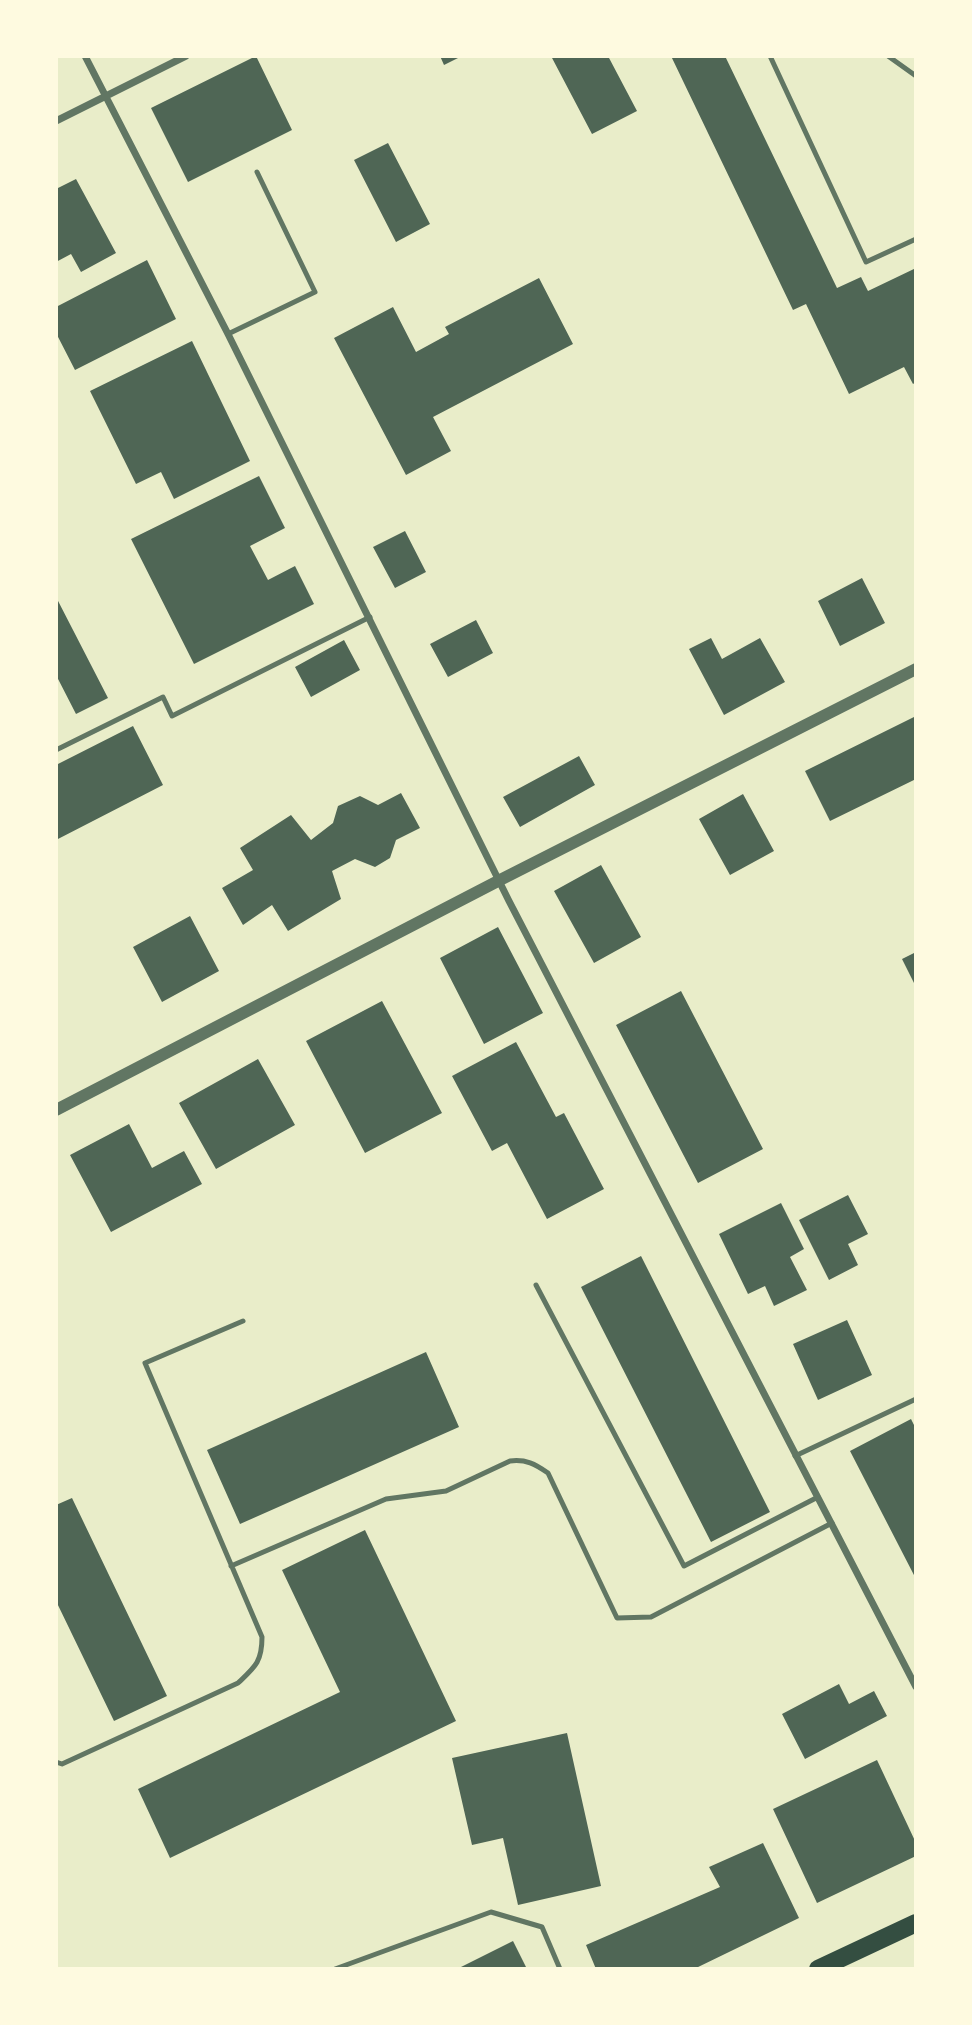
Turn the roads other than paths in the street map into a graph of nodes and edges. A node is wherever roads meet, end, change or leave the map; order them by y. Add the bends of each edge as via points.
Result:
1 (85, 56) edge
2 (186, 56) edge
3 (770, 56) edge
4 (888, 56) edge
5 (916, 76) edge
6 (106, 96) junction
7 (56, 121) edge
8 (257, 172) dead end
9 (916, 239) edge
10 (228, 334) junction
11 (370, 617) junction
12 (916, 669) edge
13 (56, 750) edge
14 (500, 880) junction
15 (56, 1110) edge
16 (536, 1285) dead end
17 (243, 1321) dead end
18 (916, 1399) edge
19 (795, 1456) junction
20 (818, 1497) junction
21 (832, 1523) junction
22 (231, 1566) junction
23 (916, 1687) edge
24 (56, 1762) edge
25 (916, 1923) edge
26 (334, 1969) edge
27 (560, 1969) edge
28 (818, 1969) edge

1 - 6 street
2 - 6 street
3 - 9 lane via 866,262
4 - 5 lane
6 - 7 street
6 - 10 street
8 - 10 lane via 315,292
10 - 11 street
11 - 13 lane via 172,716 163,697
11 - 14 street
12 - 14 street
14 - 15 street
14 - 19 street
16 - 20 lane via 684,1566
17 - 22 lane via 145,1363
18 - 19 lane
19 - 20 street
20 - 21 street
21 - 22 lane via 651,1618 617,1618 548,1473 521,1460 446,1491 386,1499
21 - 23 street
22 - 24 lane via 262,1637 262,1655 251,1671 238,1683 62,1764
25 - 28 main road
26 - 27 lane via 491,1912 542,1927

